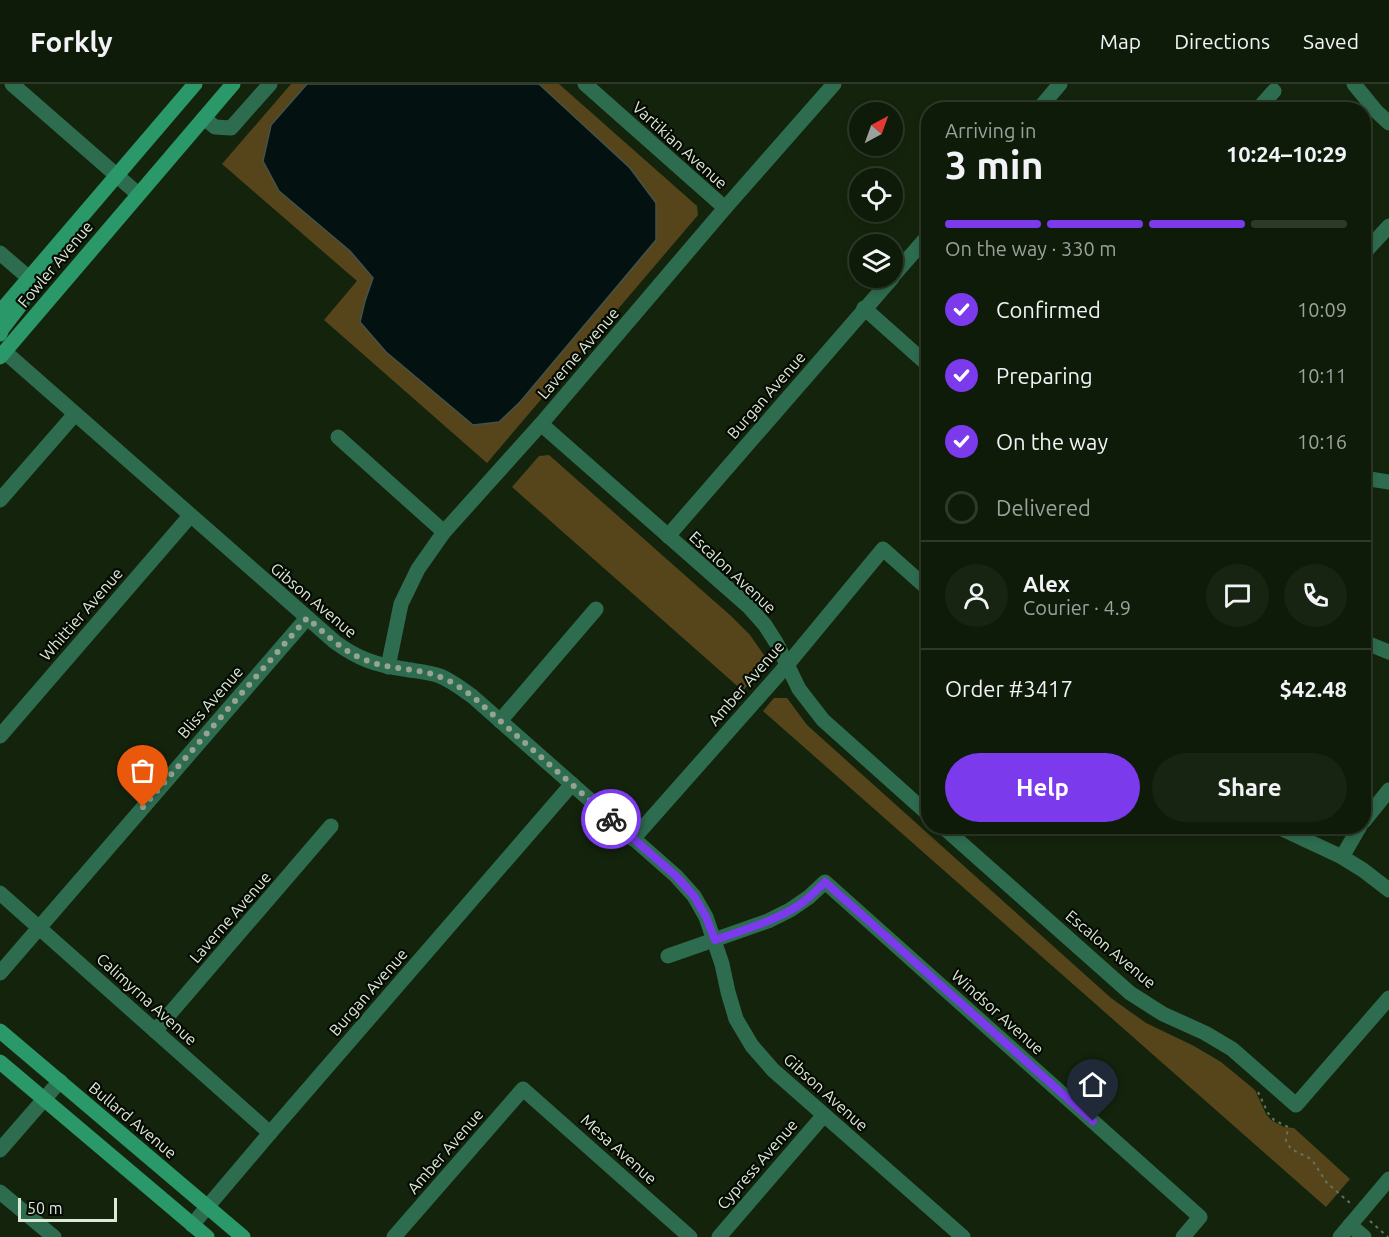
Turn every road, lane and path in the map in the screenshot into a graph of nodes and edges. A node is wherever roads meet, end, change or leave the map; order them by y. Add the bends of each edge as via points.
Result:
1 (12, 84) edge
2 (233, 84) edge
3 (270, 84) edge
4 (585, 84) edge
5 (834, 84) edge
6 (1060, 84) edge
7 (1354, 84) edge
8 (187, 87) edge
9 (1274, 91) dead end
10 (1045, 102) edge
11 (1264, 102) edge
12 (1369, 102) edge
13 (1371, 105) edge
14 (204, 118) junction
15 (1389, 123) edge
16 (117, 175) junction
17 (138, 194) junction
18 (725, 208) junction
19 (1389, 226) edge
20 (921, 244) edge
21 (1371, 245) edge
22 (0, 253) edge
23 (903, 264) edge
24 (29, 278) junction
25 (882, 288) edge
26 (864, 308) junction
27 (0, 312) edge
28 (0, 334) edge
29 (2, 350) edge
30 (921, 359) edge
31 (75, 414) junction
32 (541, 424) junction
33 (338, 437) dead end
34 (1371, 479) edge
35 (1389, 482) edge
36 (0, 500) edge
37 (190, 516) junction
38 (444, 532) junction
39 (668, 536) junction
40 (921, 583) edge
41 (596, 609) dead end
42 (307, 618) junction
43 (1371, 645) edge
44 (1389, 652) edge
45 (787, 664) junction
46 (388, 667) junction
47 (500, 721) junction
48 (0, 736) edge
49 (572, 784) junction
50 (1389, 790) edge
51 (921, 808) edge
52 (1371, 812) edge
53 (331, 826) dead end
54 (951, 834) edge
55 (1293, 834) edge
56 (1355, 834) edge
57 (633, 839) junction
58 (1342, 857) junction
59 (1389, 890) edge
60 (0, 893) edge
61 (39, 927) junction
62 (715, 940) junction
63 (668, 956) dead end
64 (0, 973) edge
65 (1389, 998) edge
66 (0, 1031) edge
67 (155, 1031) junction
68 (0, 1062) edge
69 (60, 1081) junction
70 (524, 1089) joint
71 (44, 1099) junction
72 (824, 1115) junction
73 (270, 1133) junction
74 (0, 1150) edge
75 (1389, 1179) edge
76 (0, 1192) edge
77 (208, 1206) junction
78 (192, 1225) junction
79 (1350, 1225) junction
80 (1383, 1232) dead end
81 (398, 1236) edge
82 (54, 1237) edge
83 (207, 1237) edge
84 (243, 1237) edge
85 (690, 1237) edge
86 (719, 1237) edge
87 (963, 1237) edge
88 (1183, 1237) edge
89 (1340, 1237) edge
90 (1364, 1237) edge
91 (1388, 1237) edge

1 - 16 street
2 - 14 main road, Fowler Avenue
3 - 14 street via 231,128 215,127
4 - 18 street, Vartikian Avenue
5 - 18 street, Laverne Avenue
6 - 10 street
7 - 12 street
8 - 16 main road, Fowler Avenue
9 - 11 street
13 - 15 street
14 - 17 main road, Fowler Avenue
16 - 17 street
16 - 24 main road, Fowler Avenue
17 - 29 main road, Fowler Avenue
18 - 32 street, Laverne Avenue
19 - 21 street
20 - 23 street, Burgan Avenue
22 - 24 street
24 - 27 main road, Fowler Avenue
24 - 28 main road via 22,303
25 - 26 street, Burgan Avenue
26 - 30 street
26 - 39 street, Burgan Avenue
29 - 31 street, Gibson Avenue
31 - 36 street
31 - 37 street, Gibson Avenue
32 - 38 street, Laverne Avenue
32 - 39 street, Escalon Avenue
33 - 38 street
34 - 35 street
37 - 42 street, Gibson Avenue
37 - 48 street, Whittier Avenue
38 - 46 street, Laverne Avenue via 418,568 401,604
39 - 45 street, Escalon Avenue via 748,606
40 - 45 street, Amber Avenue via 883,549
41 - 47 street
42 - 46 street, Gibson Avenue via 350,653
42 - 61 street, Bliss Avenue
43 - 44 street
45 - 51 street, Escalon Avenue via 799,689 823,720
45 - 57 street, Amber Avenue
46 - 47 street, Gibson Avenue via 439,676 472,696
47 - 49 street, Gibson Avenue
49 - 57 street, Gibson Avenue
49 - 73 street, Burgan Avenue
50 - 52 street
53 - 67 street, Laverne Avenue
54 - 65 street, Escalon Avenue via 1130,993 1232,1049 1296,1105
55 - 58 street
56 - 58 street
57 - 62 street, Gibson Avenue via 694,896
58 - 59 street
60 - 61 street, Calimyrna Avenue
61 - 64 street, Bliss Avenue
61 - 67 street, Calimyrna Avenue
62 - 63 street
62 - 72 street, Gibson Avenue via 736,1019 752,1046 773,1071
62 - 88 street, Windsor Avenue via 790,910 825,882 1200,1217
66 - 69 main road, Bullard Avenue
67 - 73 street, Calimyrna Avenue
68 - 71 main road
69 - 71 street
69 - 77 main road, Bullard Avenue
70 - 81 street, Amber Avenue
70 - 85 street, Mesa Avenue
71 - 74 street
71 - 78 main road
72 - 86 street, Cypress Avenue
72 - 87 street, Gibson Avenue
73 - 77 street, Burgan Avenue
75 - 79 street
76 - 82 street
77 - 78 street, Burgan Avenue
77 - 84 main road, Bullard Avenue
78 - 83 main road
79 - 89 street
79 - 90 street
80 - 91 path

